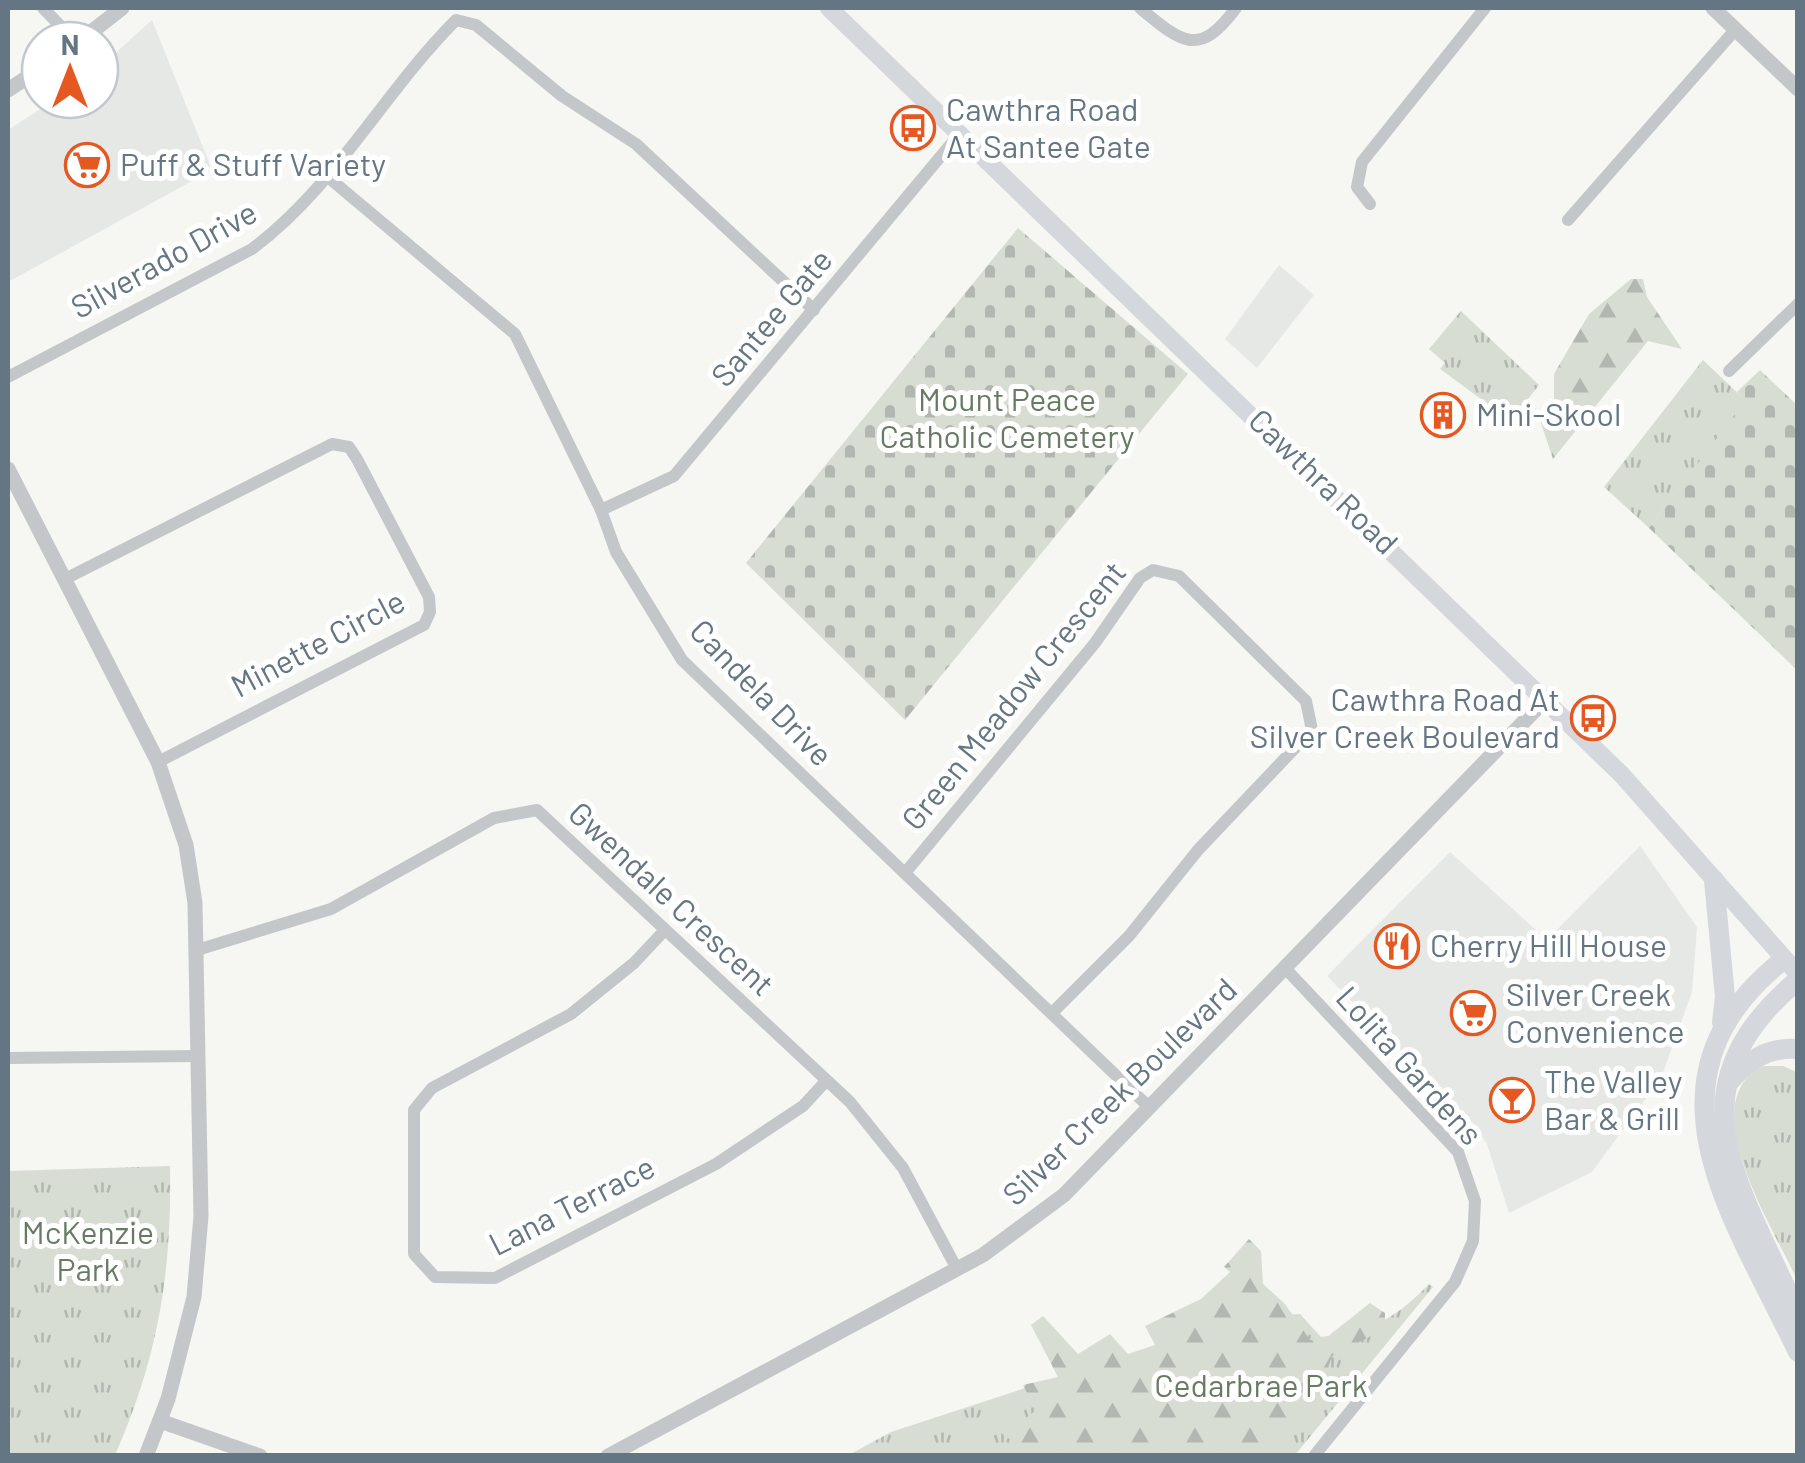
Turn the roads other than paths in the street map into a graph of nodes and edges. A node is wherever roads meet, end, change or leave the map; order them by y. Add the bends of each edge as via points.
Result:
1 (829, 8) edge
2 (1140, 8) edge
3 (1236, 8) edge
4 (1485, 8) edge
5 (1713, 8) edge
6 (1736, 30) junction
7 (1798, 89) edge
8 (961, 132) junction
9 (329, 178) junction
10 (1370, 204) dead end
11 (1568, 220) dead end
12 (1798, 304) edge
13 (814, 310) junction
14 (1729, 371) dead end
15 (8, 377) edge
16 (8, 469) edge
17 (601, 510) junction
18 (65, 579) junction
19 (1544, 701) junction
20 (158, 762) junction
21 (905, 874) junction
22 (1714, 880) junction
23 (664, 931) junction
24 (197, 950) junction
25 (1284, 968) junction
26 (1793, 971) edge
27 (1052, 1014) junction
28 (1718, 1045) junction
29 (1798, 1049) edge
30 (197, 1056) junction
31 (8, 1058) edge
32 (826, 1081) junction
33 (1724, 1088) junction
34 (1149, 1107) junction
35 (956, 1269) junction
36 (1798, 1314) edge
37 (1798, 1352) edge
38 (160, 1421) junction
39 (146, 1456) edge
40 (260, 1456) edge
41 (608, 1456) edge
42 (1314, 1456) edge

1 - 8 main road, Cawthra Road
2 - 3 street via 1181,39 1196,42 1211,38
4 - 10 street via 1362,162 1357,187
5 - 6 street
6 - 7 street
6 - 11 street
8 - 13 street, Santee Gate
8 - 19 main road, Cawthra Road
9 - 13 street, Silverado Drive via 456,20 476,25 562,96 636,144
9 - 15 street, Silverado Drive via 252,248
9 - 17 street, Candela Drive via 514,334
12 - 14 street
13 - 17 street, Santee Gate via 674,476
16 - 18 street
17 - 21 street, Candela Drive via 616,552 682,660
18 - 20 street
18 - 20 street, Minette Circle via 332,444 349,447 358,458 429,596 424,625
19 - 22 main road, Cawthra Road via 1622,775
19 - 25 street, Silver Creek Boulevard
20 - 24 street via 186,844
21 - 27 street, Candela Drive
21 - 27 street, Green Meadow Crescent via 1095,643 1140,578 1153,570 1179,576 1306,701 1312,730
22 - 26 main road, Cawthra Road
22 - 28 main road via 1726,997
23 - 24 street, Gwendale Crescent via 537,810 515,811 331,909
23 - 32 street, Gwendale Crescent
23 - 32 street, Lana Terrace via 571,1014 432,1088 414,1110 414,1254 435,1277 495,1278 716,1164 802,1106
24 - 30 street
25 - 34 street, Silver Creek Boulevard
25 - 42 street, Lolita Gardens via 1458,1152 1475,1201 1474,1240 1455,1282
26 - 28 main road via 1742,997
26 - 33 main road via 1735,1050
27 - 34 street, Candela Drive
28 - 37 main road via 1701,1098 1710,1164
29 - 33 main road via 1747,1062
30 - 31 street
30 - 38 street via 201,1216 194,1297
32 - 35 street, Gwendale Crescent via 903,1168
33 - 36 main road via 1732,1164
34 - 35 street, Silver Creek Boulevard via 1064,1195
35 - 41 street, Silver Creek Boulevard
38 - 39 street
38 - 40 street

